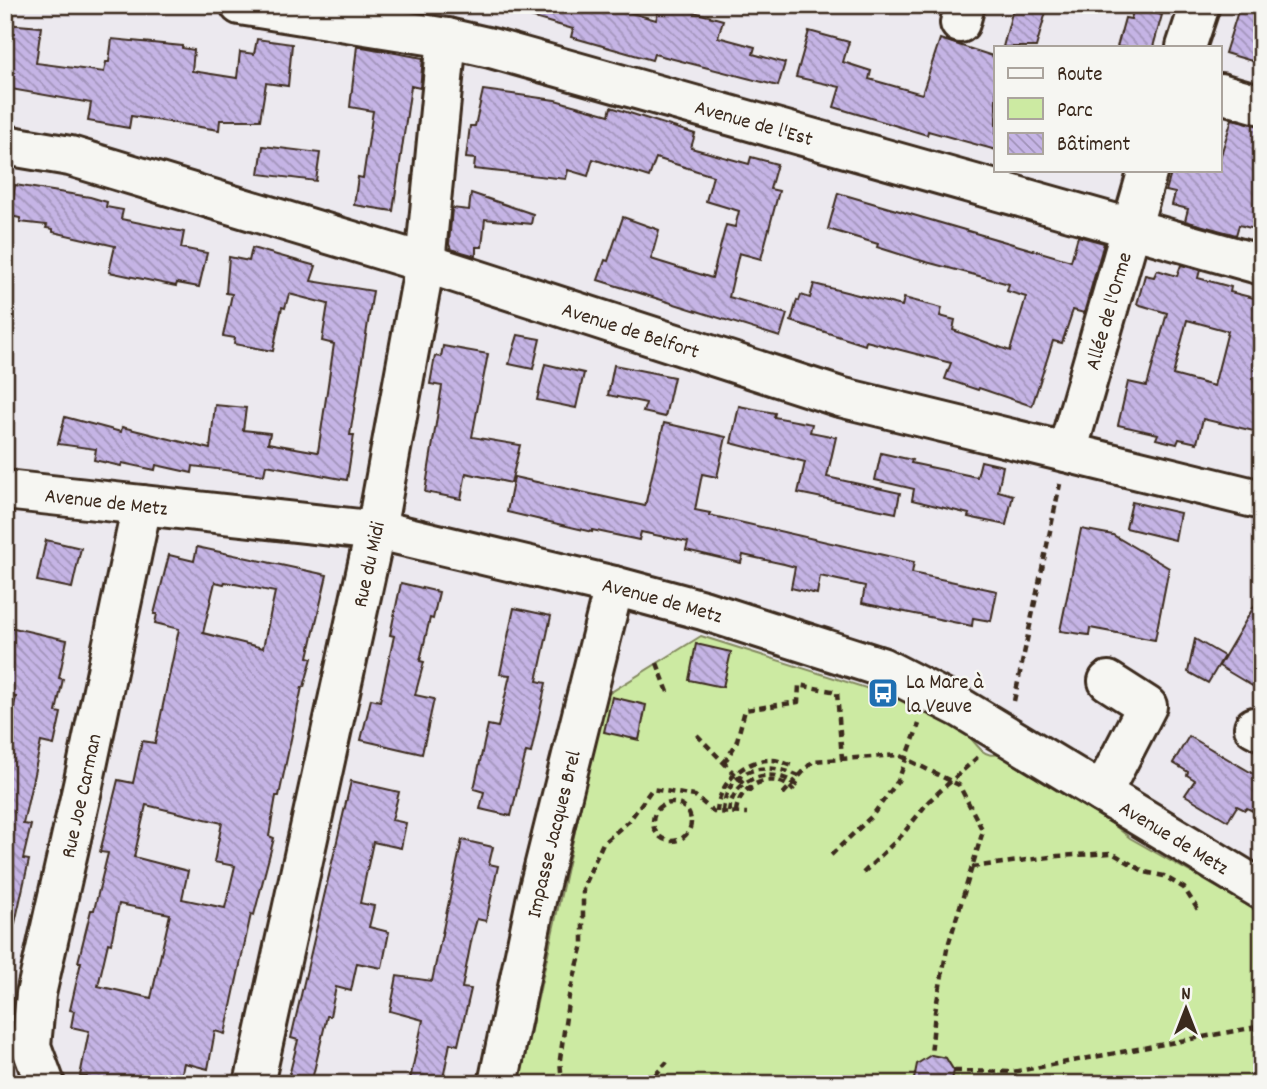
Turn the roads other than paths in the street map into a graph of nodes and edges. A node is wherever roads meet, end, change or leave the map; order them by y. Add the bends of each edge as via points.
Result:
1 (240, 5) edge
2 (1200, 5) edge
3 (447, 37) junction
4 (1186, 46) edge
5 (1222, 94) edge
6 (1262, 105) edge
7 (5, 145) edge
8 (1147, 172) edge
9 (1130, 227) junction
10 (425, 263) junction
11 (1262, 265) edge
12 (1067, 452) junction
13 (5, 491) edge
14 (1262, 500) edge
15 (142, 505) junction
16 (376, 530) junction
17 (614, 586) junction
18 (1108, 681) dead end
19 (1102, 793) junction
20 (1262, 890) edge
21 (45, 1084) edge
22 (254, 1084) edge
23 (498, 1084) edge

1 - 3 street, Avenue de l'Est
2 - 4 street
3 - 9 street, Avenue de l'Est
3 - 10 street, Rue du Midi
5 - 6 street
7 - 10 street, Avenue de Belfort via 70,156
8 - 9 street, Allée de l'Orme
9 - 11 street, Avenue de l'Est
9 - 12 street, Allée de l'Orme
10 - 12 street, Avenue de Belfort via 841,397
10 - 16 street, Rue du Midi
12 - 14 street, Avenue de Belfort
13 - 15 street, Avenue de Metz
15 - 16 street, Avenue de Metz
15 - 21 street, Rue Joe Carman via 36,994 30,1046
16 - 17 street, Avenue de Metz
16 - 22 street, Rue du Midi
17 - 19 street, Avenue de Metz via 881,667 961,708
17 - 23 street, Impasse Jacques Brel via 537,896
18 - 19 street via 1147,706
19 - 20 street, Avenue de Metz

